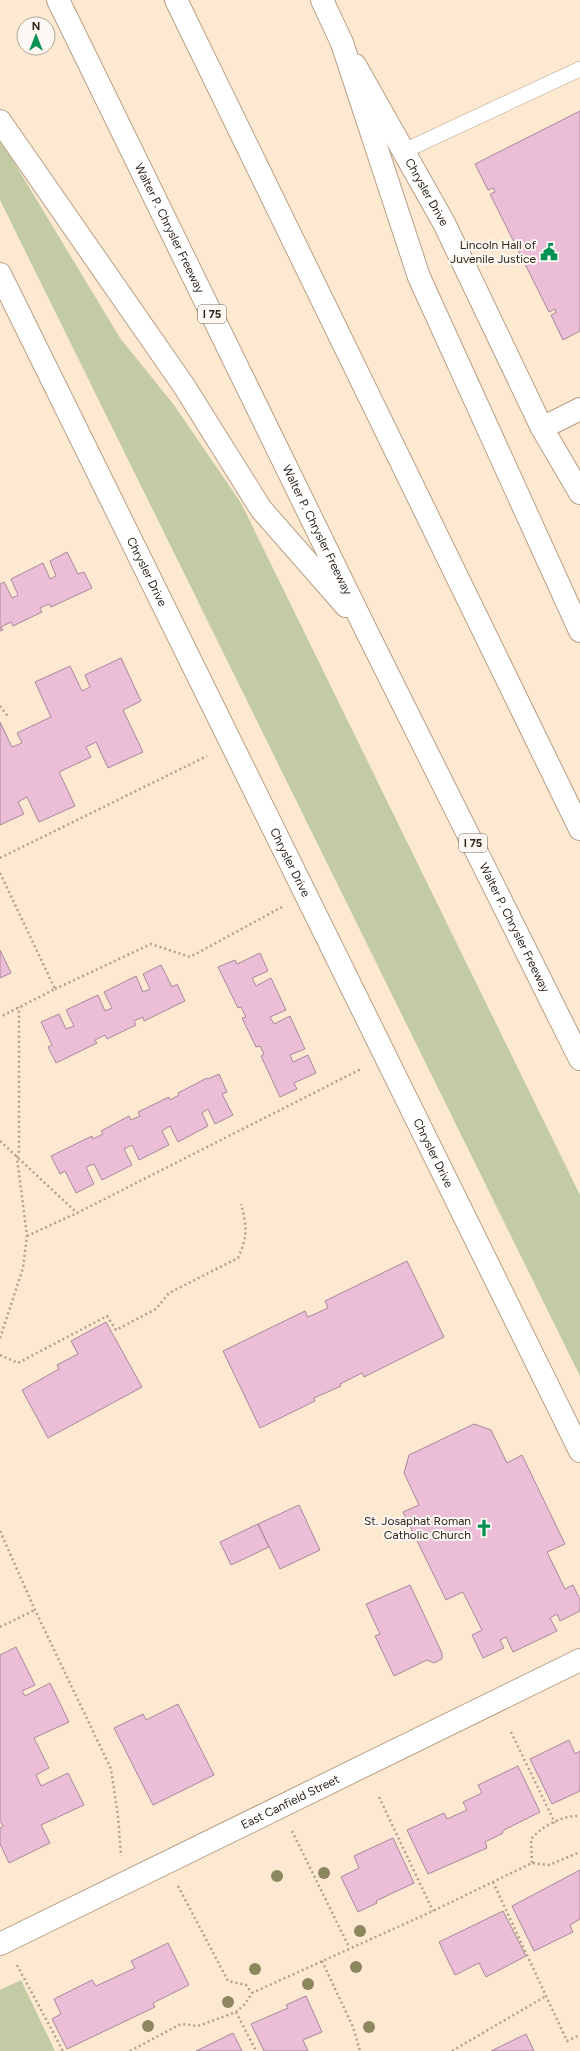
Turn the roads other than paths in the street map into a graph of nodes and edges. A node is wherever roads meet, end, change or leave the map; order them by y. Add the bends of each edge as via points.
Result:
1 (58, 0) edge
2 (176, 0) edge
3 (322, 0) edge
4 (342, 42) junction
5 (580, 69) edge
6 (0, 121) edge
7 (404, 151) junction
8 (0, 274) edge
9 (580, 409) edge
10 (542, 428) junction
11 (580, 494) edge
12 (365, 628) junction
13 (580, 630) edge
14 (580, 829) edge
15 (580, 1059) edge
16 (580, 1451) edge
17 (580, 1660) edge
18 (3, 1943) edge

1 - 12 main road, Walter P. Chrysler Freeway / I 75
2 - 14 main road
3 - 4 main road, Chrysler Drive
4 - 7 main road, Chrysler Drive
4 - 13 main road via 419,277
5 - 7 lane
6 - 12 main road via 184,386 261,509
7 - 10 main road, Chrysler Drive via 444,223
8 - 16 main road, Chrysler Drive
9 - 10 main road
10 - 11 main road, Chrysler Drive
12 - 15 main road, Walter P. Chrysler Freeway / I 75
17 - 18 main road, East Canfield Street

